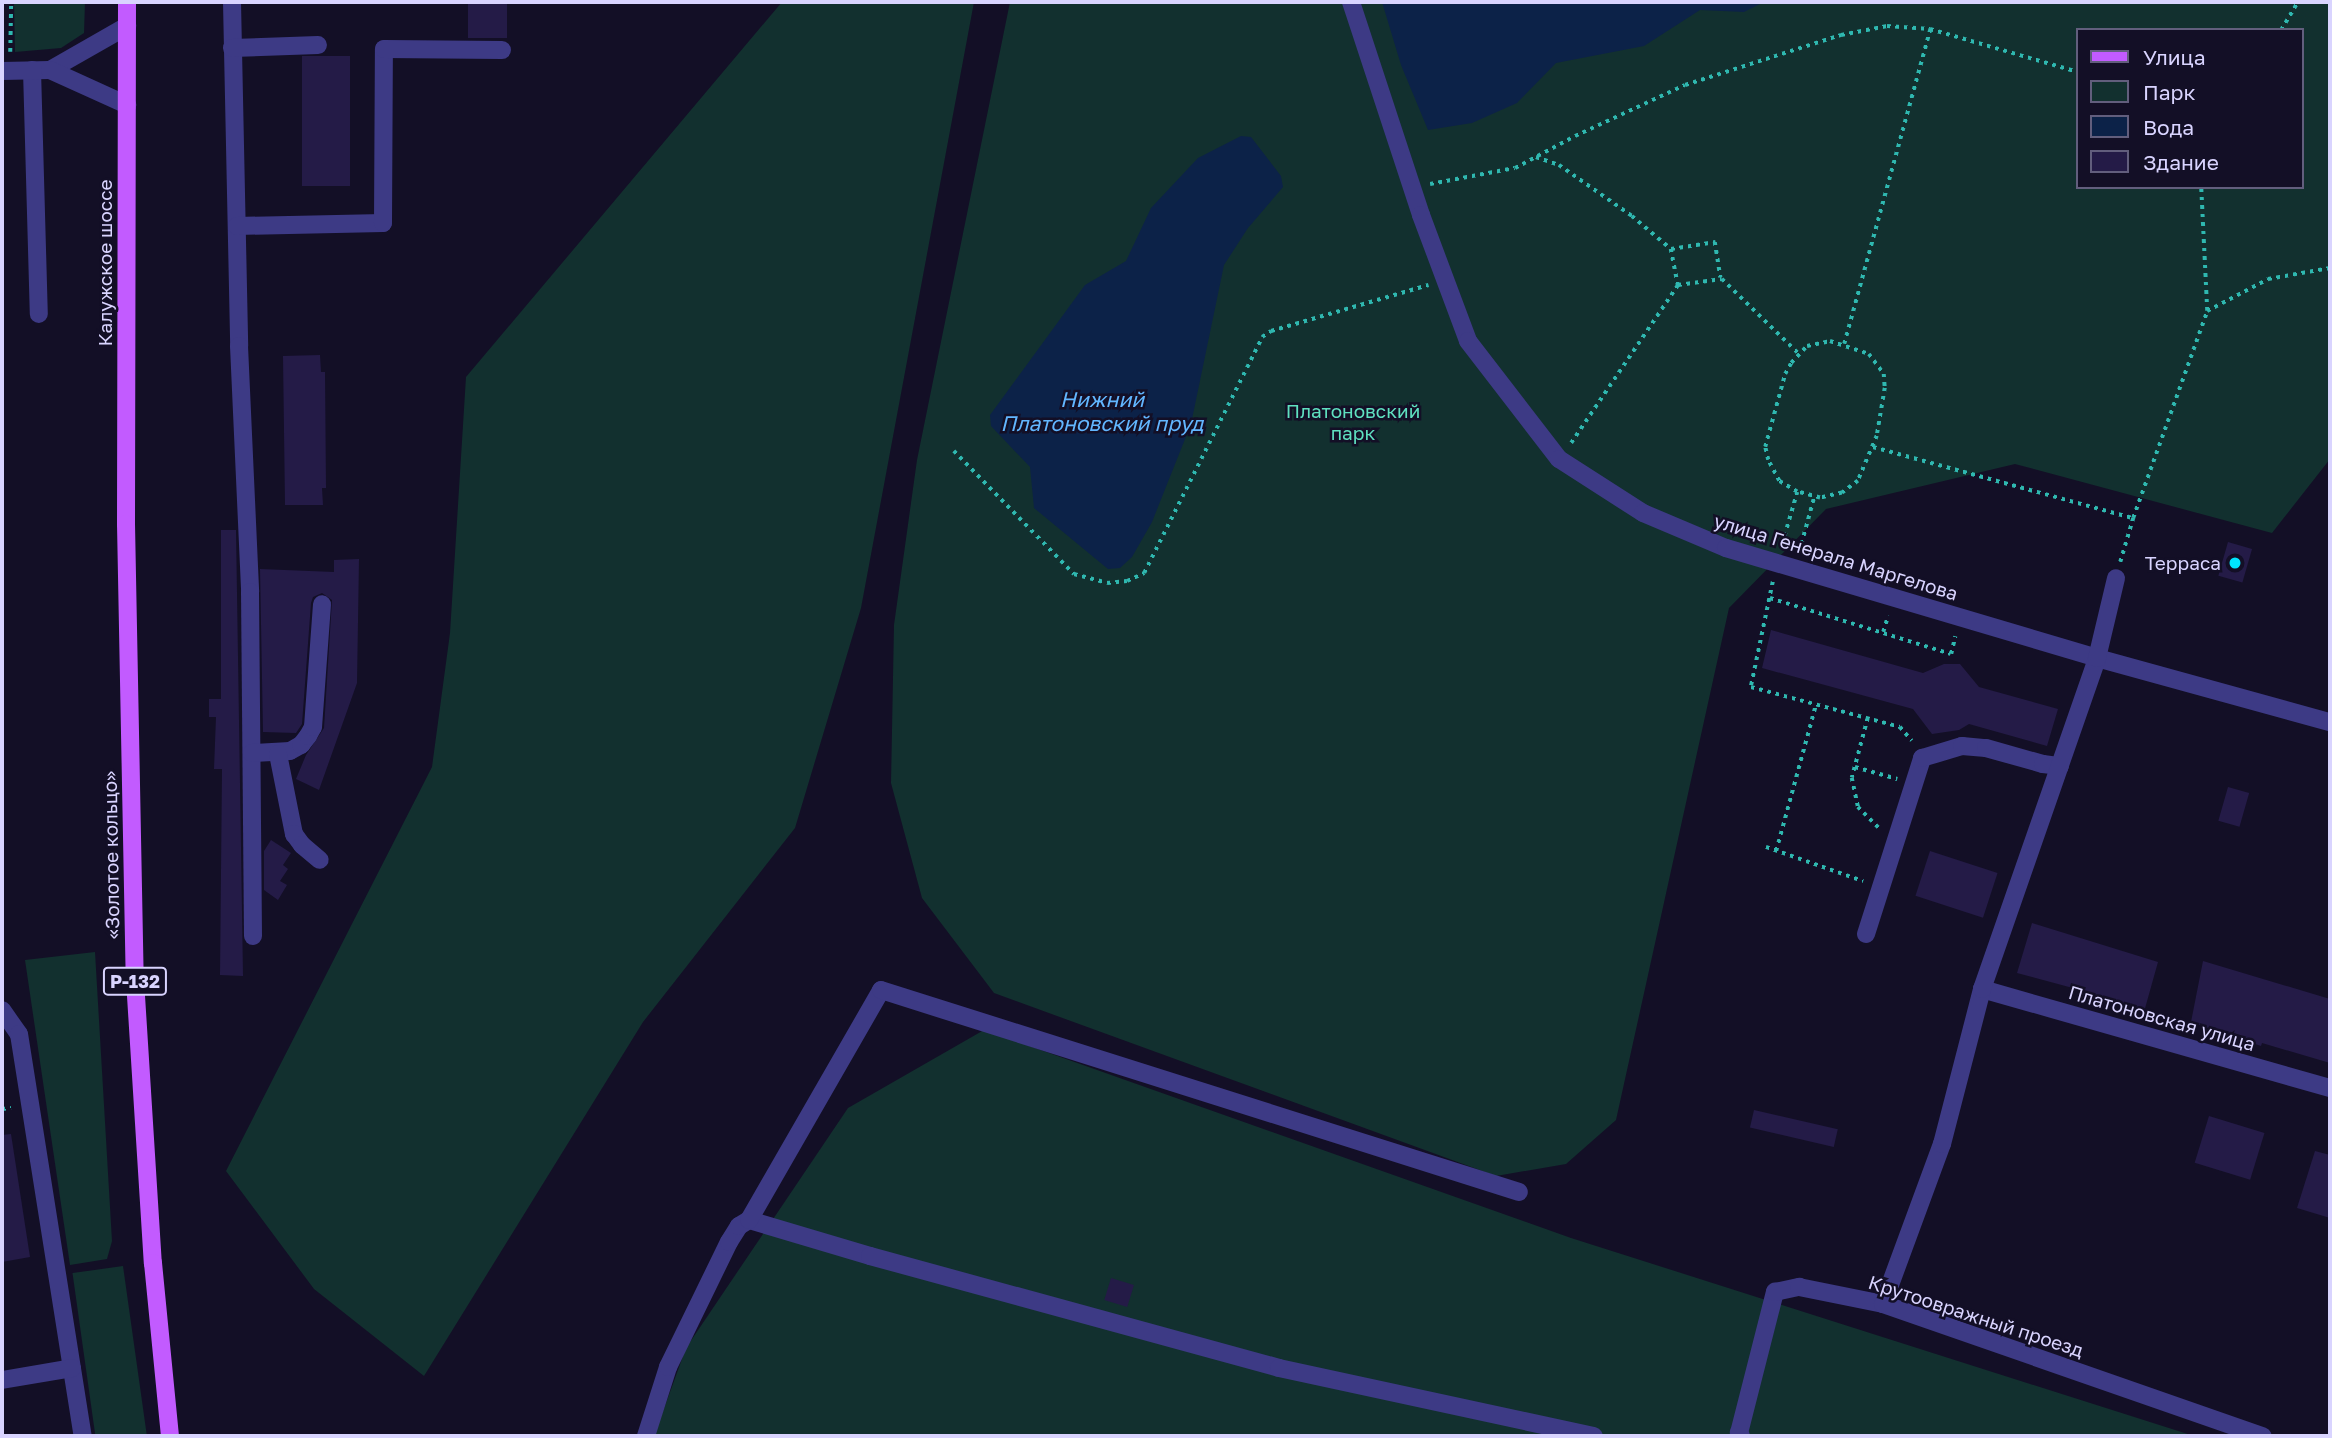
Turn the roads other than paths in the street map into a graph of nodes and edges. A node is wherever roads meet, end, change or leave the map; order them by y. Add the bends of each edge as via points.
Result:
1 (127, 2) edge
2 (232, 2) edge
3 (1351, 2) edge
4 (127, 26) junction
5 (318, 45) dead end
6 (232, 48) junction
7 (502, 50) dead end
8 (41, 70) junction
9 (6, 71) edge
10 (127, 105) junction
11 (237, 226) junction
12 (39, 314) dead end
13 (126, 524) joint
14 (2116, 578) road end
15 (322, 604) dead end
16 (2097, 658) junction
17 (2330, 722) edge
18 (252, 753) junction
19 (278, 754) junction
20 (2060, 766) junction
21 (320, 860) dead end
22 (1866, 934) dead end
23 (253, 936) dead end
24 (1982, 989) junction
25 (2, 1010) edge
26 (2330, 1088) edge
27 (1519, 1192) dead end
28 (749, 1220) junction
29 (1883, 1304) junction
30 (72, 1368) junction
31 (2, 1380) edge
32 (83, 1436) edge
33 (170, 1436) edge
34 (646, 1436) edge
35 (1594, 1436) edge
36 (1741, 1436) edge
37 (2263, 1436) edge

1 - 4 main road, Калужское шоссе
2 - 6 street
3 - 16 street, улица Генерала Маргелова via 1468,341 1559,459 1643,513 1726,548
4 - 8 street
4 - 10 main road, Калужское шоссе
5 - 6 street
6 - 11 street
7 - 11 street via 384,48 383,223
8 - 9 street
8 - 10 street
8 - 12 street
10 - 13 main road, Калужское шоссе
11 - 18 street
13 - 33 main road, «Золотое кольцо» / Р-132 via 135,980 153,1263
14 - 16 street
15 - 19 street via 313,727 301,746
16 - 17 street, улица Генерала Маргелова
16 - 20 street
18 - 19 street
18 - 23 street
19 - 21 street via 294,834
20 - 22 street via 1962,746 1922,758
20 - 24 street
24 - 26 street, Платоновская улица
24 - 29 street via 1942,1144
25 - 30 street via 19,1034
27 - 28 street via 881,990
28 - 34 street via 729,1242 698,1303 668,1367
28 - 35 street via 1279,1368
29 - 36 street, Крутоовражный проезд via 1799,1287 1775,1292
29 - 37 street, Крутоовражный проезд
30 - 31 street
30 - 32 street

